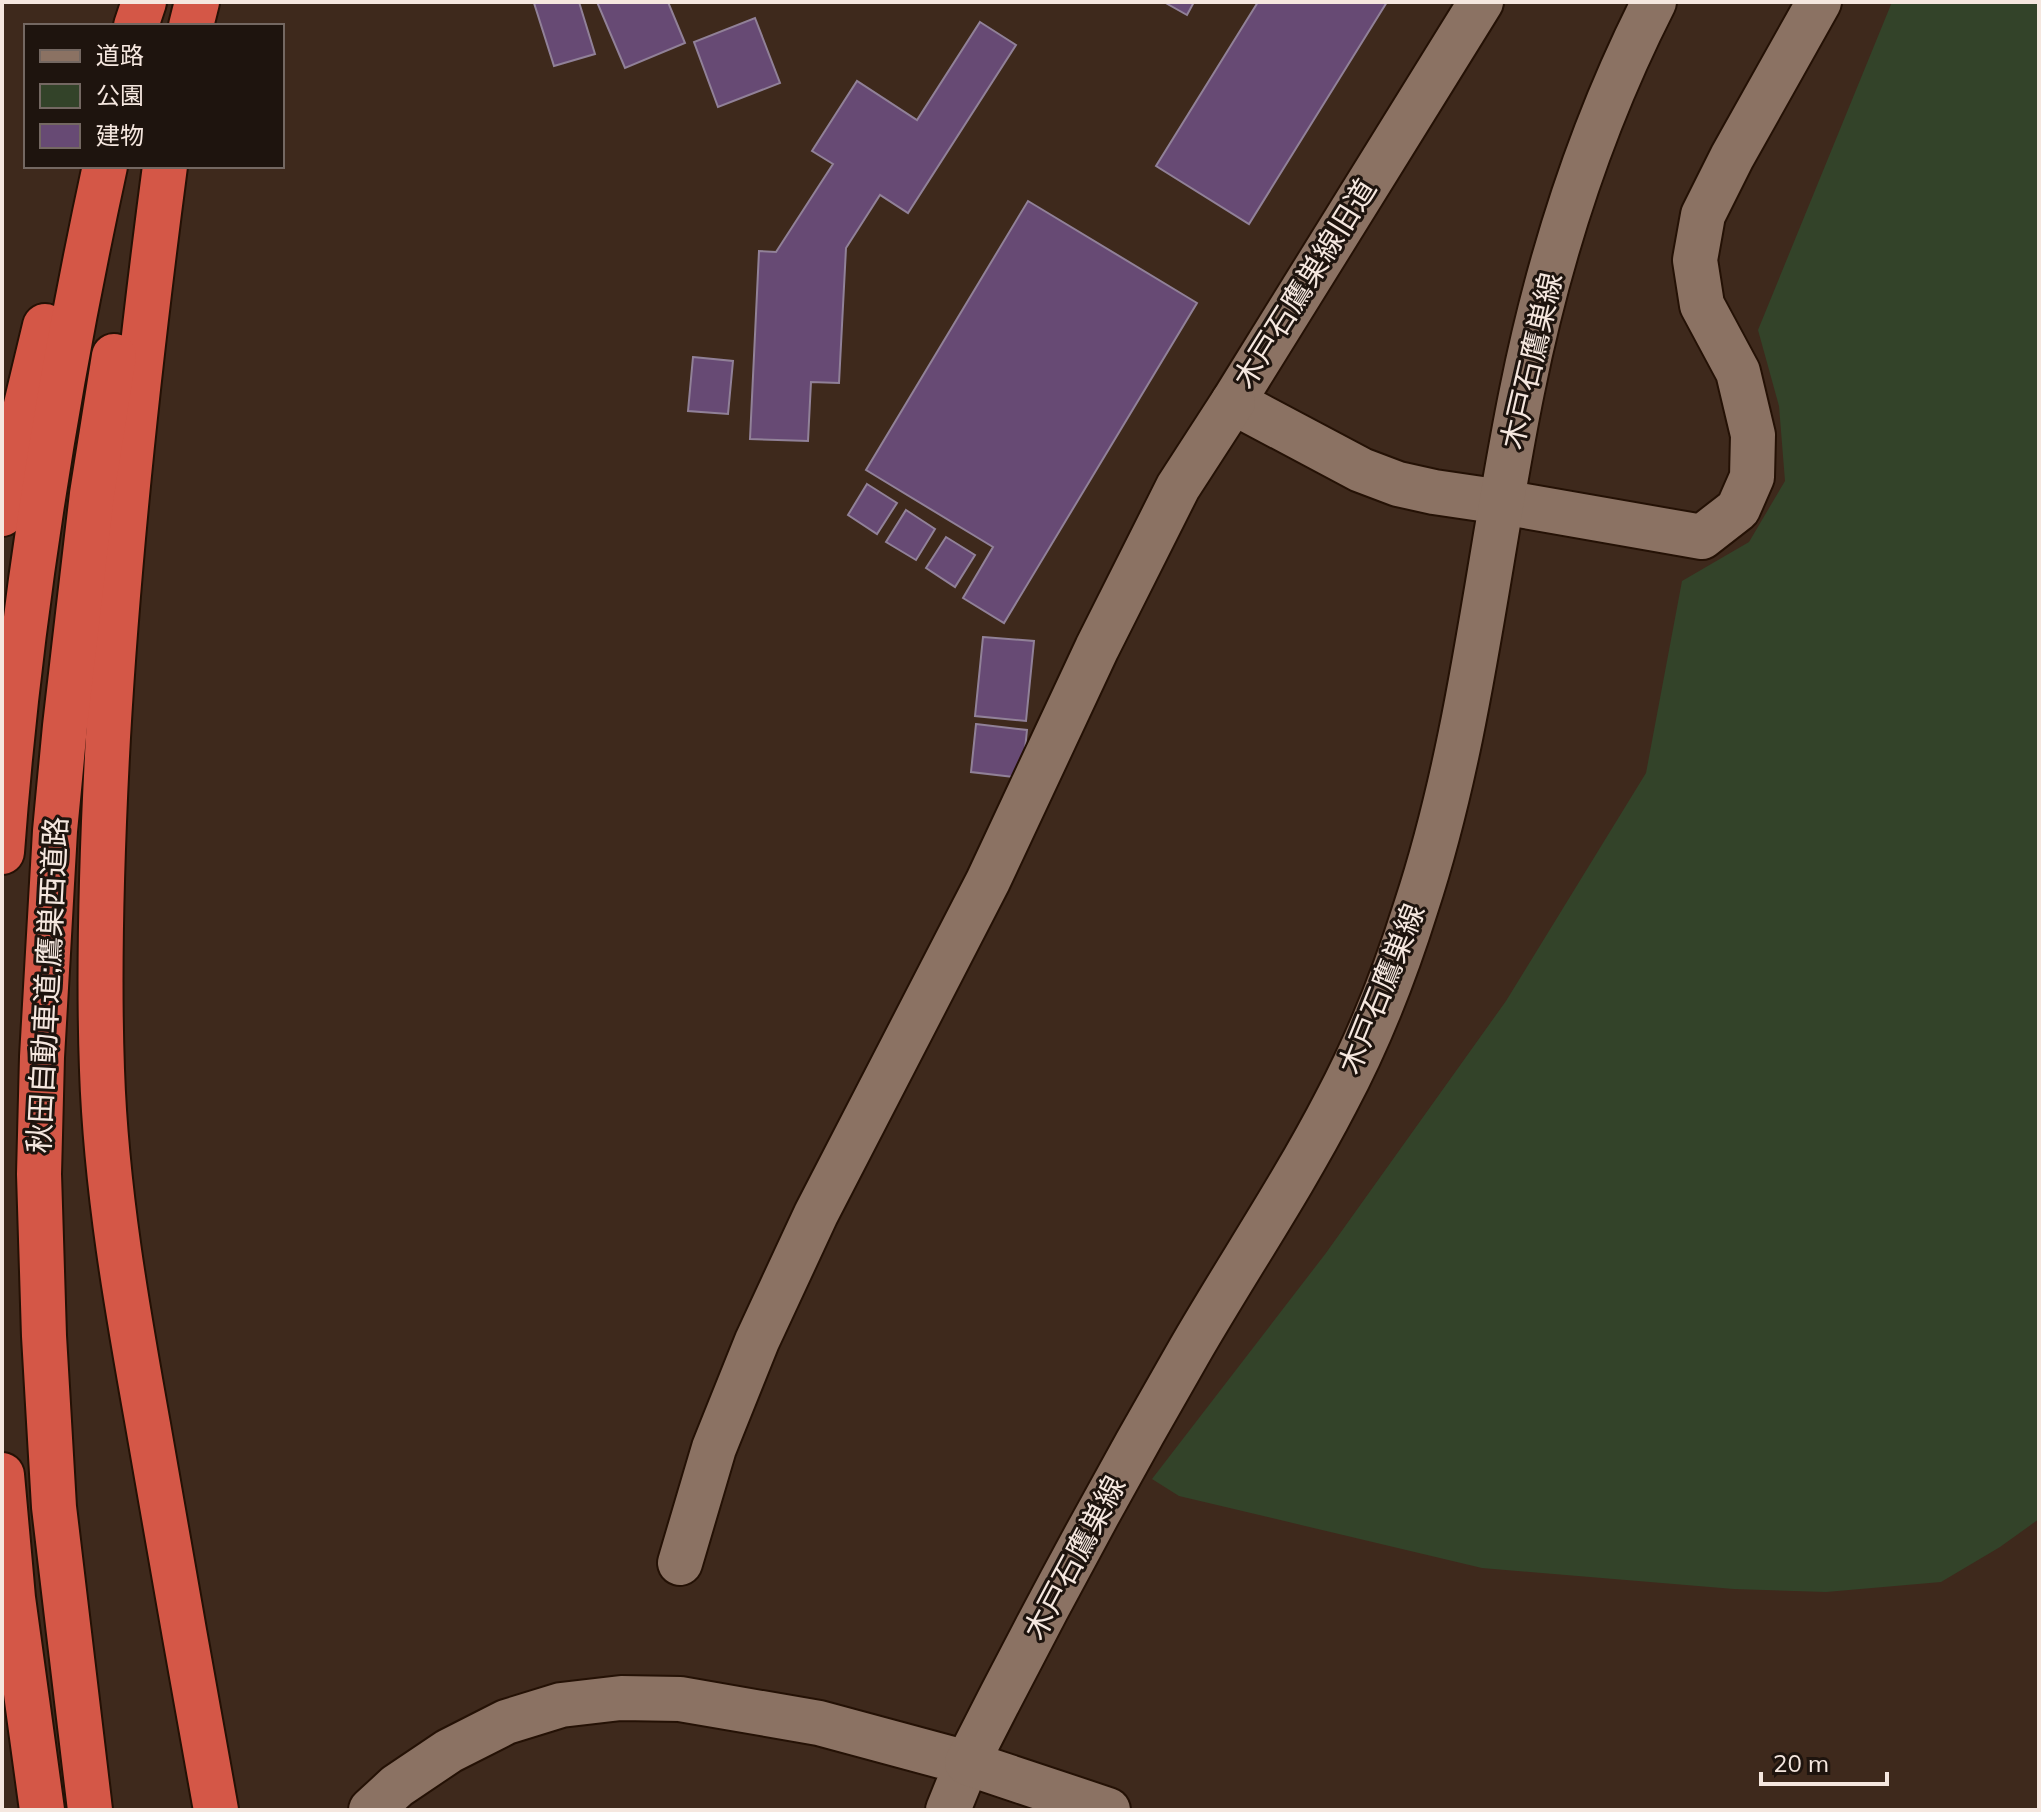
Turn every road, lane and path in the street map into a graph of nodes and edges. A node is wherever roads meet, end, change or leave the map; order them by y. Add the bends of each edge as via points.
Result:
1 (144, 2) edge
2 (197, 2) edge
3 (1481, 2) edge
4 (1654, 2) edge
5 (1819, 2) edge
6 (138, 24) edge
7 (192, 24) edge
8 (86, 168) edge
9 (105, 168) edge
10 (156, 168) edge
11 (165, 168) edge
12 (1233, 402) junction
13 (1502, 502) junction
14 (2, 514) edge
15 (2, 852) edge
16 (2, 1475) edge
17 (680, 1563) dead end
18 (967, 1763) junction
19 (42, 1810) edge
20 (90, 1810) edge
21 (216, 1810) edge
22 (371, 1810) edge
23 (948, 1810) edge
24 (1108, 1810) edge

1 - 6 highway
2 - 7 highway
3 - 12 street, 木戸石鷹巣線旧道
4 - 13 street, 木戸石鷹巣線 via 1610,99 1543,293
5 - 13 street, 木戸石鷹巣線旧道 via 1703,215 1695,260 1702,305 1738,372 1753,435 1752,477 1738,509 1702,537
8 - 14 highway
9 - 15 highway, 秋田自動車道;鷹巣西道路 via 41,513
10 - 20 highway, 秋田自動車道;鷹巣西道路 via 112,368 92,494 55,831 42,1057 39,1174 54,1507
11 - 21 highway via 112,666 103,866 102,1073 116,1233
12 - 13 street, 木戸石鷹巣線旧道 via 1385,479
12 - 17 street via 1178,487 988,881 816,1214 719,1435
13 - 18 street, 木戸石鷹巣線 via 1445,811 1380,1009 1337,1101 1126,1463
16 - 19 highway
18 - 22 street via 819,1723 680,1699 621,1698 561,1705 506,1722 449,1751
18 - 23 street, 木戸石鷹巣線
18 - 24 street

